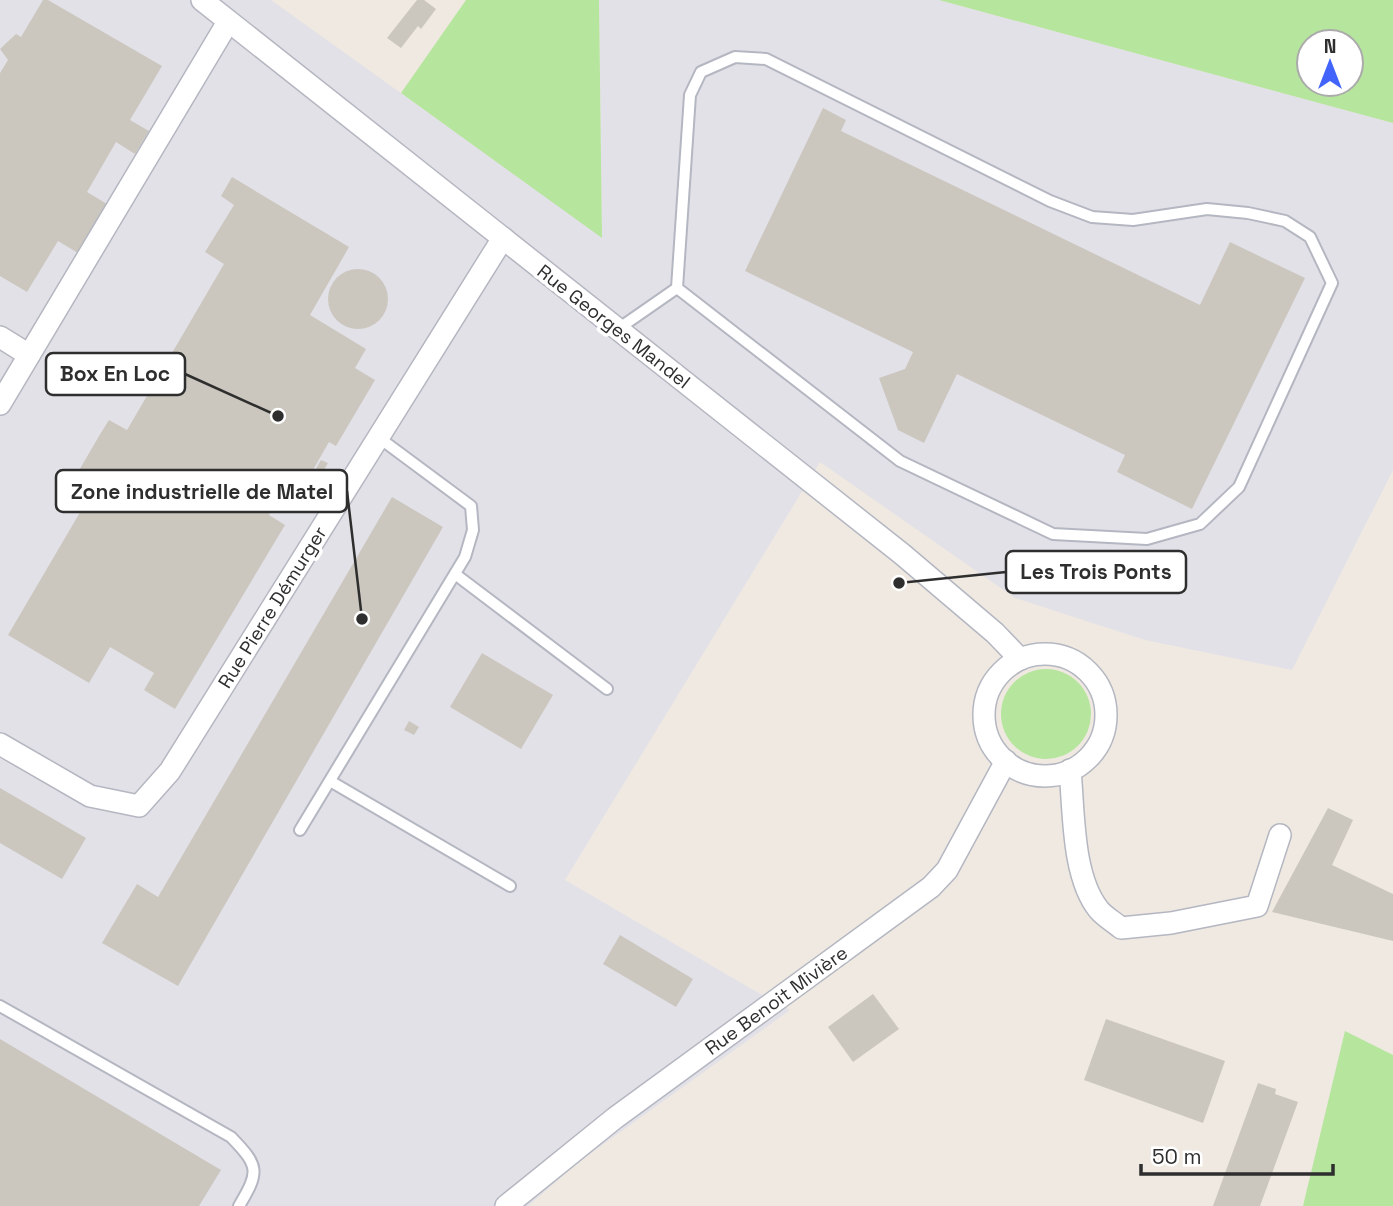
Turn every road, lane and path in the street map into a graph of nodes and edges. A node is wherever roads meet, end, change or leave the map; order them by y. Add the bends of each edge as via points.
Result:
1 (202, 0) edge
2 (228, 22) junction
3 (503, 238) junction
4 (677, 288) junction
5 (618, 329) junction
6 (0, 337) edge
7 (29, 355) junction
8 (0, 404) edge
9 (379, 437) junction
10 (455, 574) junction
11 (1020, 659) junction
12 (607, 689) dead end
13 (0, 744) edge
14 (1006, 761) junction
15 (1070, 770) junction
16 (330, 781) junction
17 (300, 830) dead end
18 (1280, 835) dead end
19 (510, 886) dead end
20 (0, 1006) edge
21 (239, 1206) edge
22 (506, 1206) edge

1 - 2 street, Rue Georges Mandel
2 - 3 street, Rue Georges Mandel
2 - 7 street
3 - 5 street, Rue Georges Mandel
3 - 9 street, Rue Pierre Démurger
4 - 4 lane via 900,461 1053,534 1147,539 1200,524 1239,487 1332,283 1310,237 1285,221 1207,209 1133,220 1092,217 1050,201 766,59 735,57 701,72 691,95
4 - 5 lane
5 - 11 street, Rue Georges Mandel via 902,554
6 - 7 street
7 - 8 street
9 - 10 lane via 471,506 473,530
9 - 13 street, Rue Pierre Démurger via 170,771 139,806 90,796
10 - 12 lane
10 - 16 lane
11 - 14 street via 1005,668 986,697 986,732
11 - 15 street via 1062,656 1081,665 1096,681 1106,721 1088,758
14 - 15 street via 1037,775
14 - 22 street, Rue Benoit Mivière via 947,870 931,887 615,1118
15 - 18 street via 1084,886 1100,911 1121,928 1256,906
16 - 17 lane
16 - 19 lane
20 - 21 lane via 230,1137 251,1157 254,1181

